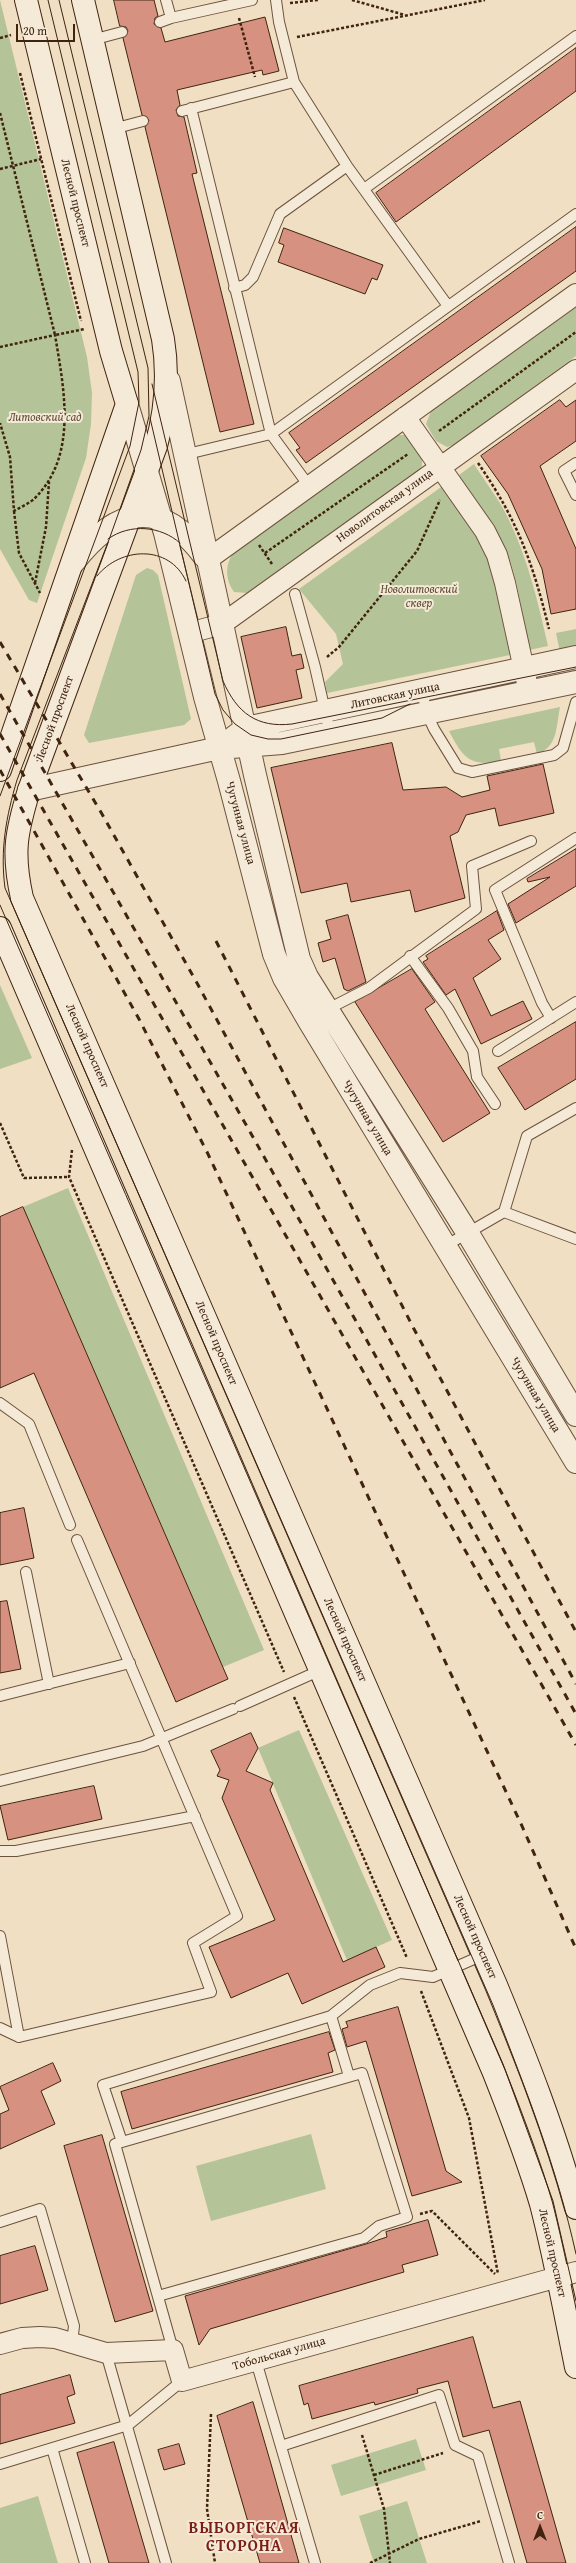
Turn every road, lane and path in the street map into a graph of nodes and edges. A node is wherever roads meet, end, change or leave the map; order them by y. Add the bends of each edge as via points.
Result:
1 (26, 0) edge
2 (82, 0) edge
3 (166, 0) edge
4 (252, 0) edge
5 (318, 0) edge
6 (352, 0) edge
7 (485, 0) edge
8 (276, 2) edge
9 (236, 4) junction
10 (406, 15) junction
11 (170, 18) junction
12 (160, 22) dead end
13 (10, 28) dead end
14 (122, 32) dead end
15 (11, 36) junction
16 (576, 36) edge
17 (0, 38) edge
18 (283, 39) junction
19 (92, 40) junction
20 (13, 43) dead end
21 (19, 66) dead end
22 (294, 82) junction
23 (258, 91) junction
24 (0, 113) edge
25 (144, 121) dead end
26 (113, 129) junction
27 (41, 159) junction
28 (13, 166) junction
29 (348, 166) junction
30 (0, 169) edge
31 (364, 189) junction
32 (576, 214) edge
33 (234, 288) junction
34 (576, 294) edge
35 (448, 306) junction
36 (576, 332) edge
37 (55, 335) junction
38 (0, 347) edge
39 (576, 370) edge
40 (167, 374) junction
41 (128, 404) junction
42 (405, 417) junction
43 (0, 423) edge
44 (271, 434) junction
45 (432, 436) dead end
46 (412, 452) dead end
47 (183, 455) junction
48 (474, 458) dead end
49 (576, 463) edge
50 (147, 470) junction
51 (445, 472) junction
52 (49, 482) junction
53 (309, 486) junction
54 (576, 495) edge
55 (14, 511) junction
56 (130, 517) junction
57 (161, 519) junction
58 (258, 543) dead end
59 (265, 553) junction
60 (207, 560) junction
61 (73, 563) junction
62 (273, 565) dead end
63 (35, 583) junction
64 (295, 594) dead end
65 (43, 598) dead end
66 (222, 624) junction
67 (549, 629) dead end
68 (188, 633) junction
69 (576, 657) edge
70 (315, 667) junction
71 (523, 668) junction
72 (576, 682) edge
73 (422, 691) junction
74 (529, 692) junction
75 (576, 702) edge
76 (325, 711) junction
77 (427, 714) junction
78 (330, 733) junction
79 (248, 737) junction
80 (219, 748) junction
81 (0, 770) edge
82 (29, 790) junction
83 (576, 838) edge
84 (531, 841) dead end
85 (0, 928) edge
86 (410, 956) junction
87 (576, 1002) edge
88 (327, 1009) junction
89 (551, 1018) junction
90 (308, 1021) junction
91 (498, 1051) dead end
92 (495, 1104) dead end
93 (576, 1108) edge
94 (0, 1123) edge
95 (73, 1144) dead end
96 (69, 1177) junction
97 (504, 1212) junction
98 (467, 1232) junction
99 (576, 1239) edge
100 (445, 1246) junction
101 (237, 1391) junction
102 (0, 1403) edge
103 (206, 1404) junction
104 (576, 1415) edge
105 (576, 1462) edge
106 (70, 1525) dead end
107 (77, 1540) dead end
108 (26, 1572) dead end
109 (270, 1642) dead end
110 (130, 1663) junction
111 (321, 1670) junction
112 (49, 1684) junction
113 (0, 1696) edge
114 (307, 1725) dead end
115 (163, 1739) junction
116 (0, 1781) edge
117 (195, 1816) junction
118 (0, 1851) edge
119 (0, 1936) edge
120 (483, 1955) junction
121 (450, 1969) junction
122 (414, 1975) junction
123 (331, 2016) junction
124 (0, 2028) edge
125 (18, 2037) junction
126 (349, 2076) junction
127 (122, 2142) junction
128 (576, 2208) edge
129 (407, 2217) junction
130 (0, 2222) edge
131 (567, 2274) edge
132 (158, 2296) junction
133 (72, 2342) junction
134 (0, 2344) edge
135 (173, 2350) junction
136 (106, 2353) junction
137 (256, 2361) junction
138 (576, 2367) edge
139 (182, 2381) junction
140 (211, 2414) dead end
141 (128, 2425) junction
142 (362, 2437) dead end
143 (281, 2446) junction
144 (52, 2448) junction
145 (441, 2454) dead end
146 (0, 2464) edge
147 (374, 2475) junction
148 (496, 2517) junction
149 (389, 2554) junction
150 (86, 2563) edge
151 (166, 2563) edge
152 (215, 2563) edge
153 (315, 2563) edge
154 (370, 2563) edge
155 (390, 2563) edge
156 (509, 2563) edge

1 - 41 main road, Лесной проспект via 110,345
2 - 19 main road, Лесной проспект
3 - 11 lane
4 - 9 lane
5 - 8 path
6 - 10 path
7 - 10 path
8 - 18 lane
9 - 11 lane
9 - 23 path
10 - 18 path
11 - 12 lane
13 - 15 path
14 - 19 lane
15 - 17 path
15 - 20 path
16 - 31 lane
18 - 22 lane
19 - 26 main road, Лесной проспект
21 - 27 path
22 - 23 lane
22 - 29 lane
23 - 33 lane via 186,109
24 - 28 path
25 - 26 lane
26 - 40 main road, Лесной проспект via 163,340
27 - 28 path
27 - 37 path via 79,318 85,329
28 - 30 path
28 - 37 path
29 - 31 lane
29 - 33 lane via 280,214 253,277 245,285
31 - 35 lane
32 - 35 lane
33 - 44 lane
34 - 42 street
35 - 44 lane
36 - 45 path
37 - 38 path
37 - 52 path via 66,398 59,457
39 - 51 street, Новолитовская улица
40 - 47 main road, Лесной проспект
40 - 50 main road, Лесной проспект via 162,424
41 - 50 main road, Лесной проспект
41 - 61 main road
42 - 51 street
42 - 53 street
43 - 55 path via 10,457
44 - 47 lane
44 - 53 lane
46 - 59 path
47 - 60 main road, Лесной проспект
48 - 67 path via 495,487 524,543 536,576
49 - 54 lane via 564,471
50 - 56 main road, Лесной проспект
50 - 57 main road, Лесной проспект
51 - 66 street, Новолитовская улица
51 - 70 path via 434,518 417,551 339,647
51 - 71 street via 485,532 497,555 506,582
52 - 55 path via 34,499
52 - 63 path via 46,526
53 - 60 street
55 - 63 path via 19,553
56 - 57 main road via 151,515
56 - 61 main road via 97,536
56 - 82 main road, Лесной проспект
57 - 60 main road via 189,537
57 - 68 main road, Лесной проспект
58 - 59 path
59 - 62 path
60 - 66 main road, Лесной проспект
61 - 81 main road
63 - 65 path
64 - 70 lane
66 - 68 street, Новолитовская улица
66 - 79 main road, Лесной проспект
68 - 80 main road, Лесной проспект
69 - 71 main road, Литовская улица
70 - 76 lane
71 - 73 main road, Литовская улица
71 - 74 street
72 - 74 main road, Литовская улица
73 - 76 main road, Литовская улица
73 - 77 lane
74 - 77 main road, Литовская улица
75 - 77 lane via 563,748 554,755 472,772 458,768
76 - 78 lane
76 - 79 main road, Литовская улица
77 - 78 main road, Литовская улица
78 - 79 main road, Литовская улица via 282,743
79 - 80 main road, Литовская улица
79 - 88 main road, Чугунная улица via 296,946 307,977
80 - 82 main road, Литовская улица
80 - 90 main road, Чугунная улица via 274,954
82 - 101 main road, Лесной проспект via 17,828 15,848 16,872 22,898
83 - 89 lane via 495,890 542,1003
84 - 86 lane via 472,866 476,909
85 - 103 main road, Лесной проспект
86 - 88 lane via 369,988
86 - 92 lane via 473,1051 477,1076
87 - 89 lane
88 - 90 lane
88 - 98 main road, Чугунная улица
89 - 91 lane
90 - 100 main road, Чугунная улица
93 - 97 lane via 527,1136
94 - 96 path via 24,1178
95 - 96 path
96 - 109 path
97 - 98 lane
97 - 99 lane
98 - 100 lane
98 - 104 main road, Чугунная улица
100 - 105 main road, Чугунная улица
101 - 103 main road
101 - 120 main road, Лесной проспект
102 - 106 lane via 29,1424
103 - 111 main road, Лесной проспект
107 - 110 lane
108 - 112 lane
110 - 112 lane
110 - 115 lane
111 - 115 lane
111 - 121 main road, Лесной проспект
112 - 113 lane
114 - 122 path
115 - 116 lane
115 - 117 lane
117 - 118 lane
117 - 125 lane via 237,1916 193,1943 212,1992
119 - 125 lane
120 - 121 lane
120 - 128 main road, Лесной проспект via 534,2077
121 - 122 lane via 433,1977
121 - 131 main road, Лесной проспект via 518,2134 540,2204
122 - 123 lane via 400,1973 370,1985
122 - 129 path via 469,2118 498,2277 432,2211
123 - 126 lane
123 - 127 lane via 102,2085
124 - 125 lane
126 - 127 lane
126 - 129 lane via 362,2073
127 - 132 lane via 115,2144
129 - 132 lane via 379,2226 364,2238
130 - 133 lane via 40,2210 74,2326
131 - 137 street, Тобольская улица
131 - 138 main road, Лесной проспект
132 - 135 lane
133 - 134 street via 40,2337
133 - 136 street
135 - 136 street
135 - 139 street
136 - 141 lane
137 - 139 street, Тобольская улица
137 - 143 lane
139 - 141 lane
140 - 152 path via 206,2508
141 - 144 lane
141 - 151 lane
142 - 147 path
143 - 148 lane via 439,2395 455,2445 478,2456
143 - 153 lane
144 - 146 lane
144 - 150 lane
145 - 147 path
147 - 149 path via 384,2509
148 - 149 path via 420,2540
148 - 156 lane
149 - 154 path
149 - 155 path

